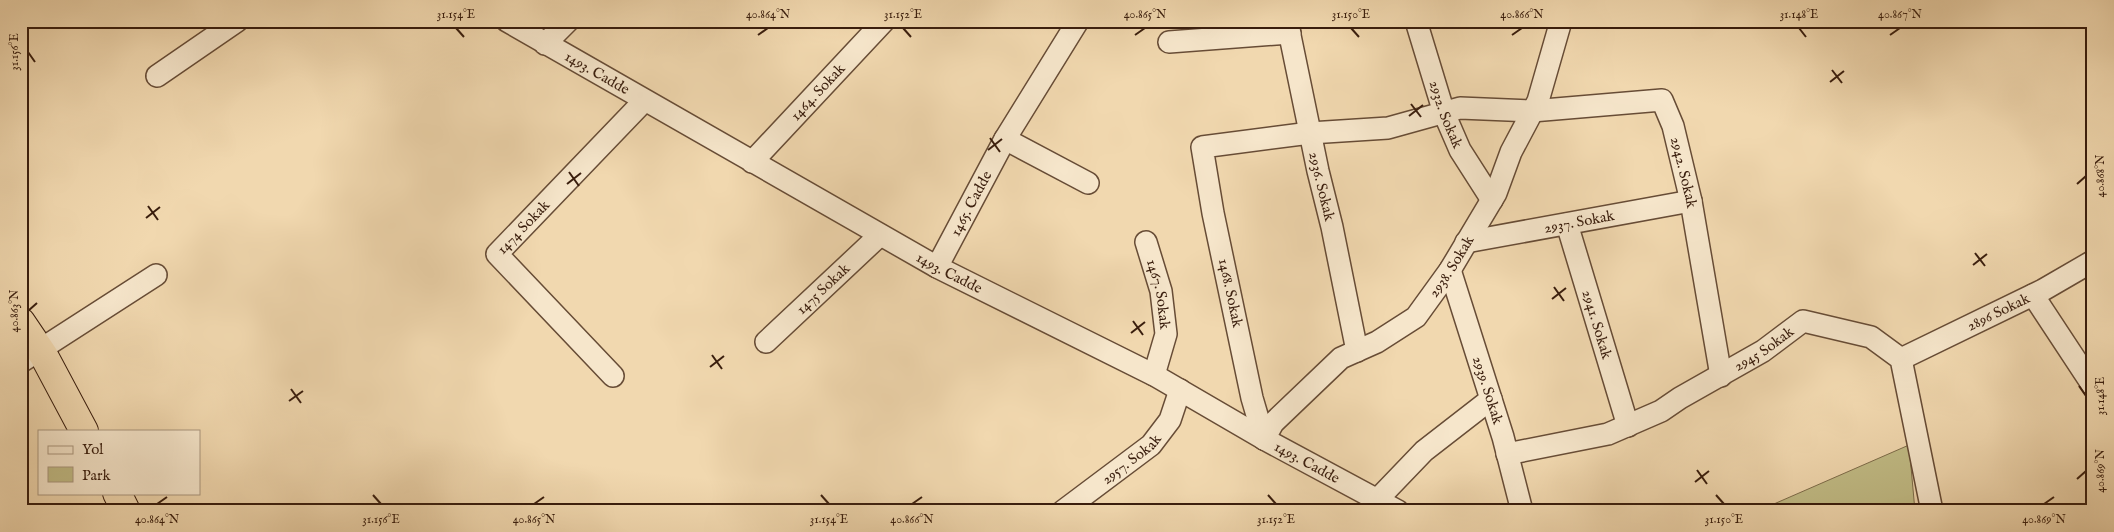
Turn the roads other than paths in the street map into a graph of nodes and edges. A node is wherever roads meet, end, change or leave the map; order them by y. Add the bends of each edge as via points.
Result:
1 (237, 21) edge
2 (507, 21) edge
3 (568, 21) edge
4 (884, 21) edge
5 (1078, 21) edge
6 (1416, 21) edge
7 (1557, 24) edge
8 (1289, 27) edge
9 (1169, 42) dead end
10 (545, 44) junction
11 (157, 76) dead end
12 (644, 101) junction
13 (1532, 111) junction
14 (1444, 113) junction
15 (1310, 133) junction
16 (1006, 140) junction
17 (752, 162) junction
18 (1088, 183) dead end
19 (1492, 200) junction
20 (1691, 201) junction
21 (1567, 224) junction
22 (880, 235) junction
23 (1146, 242) dead end
24 (1466, 242) junction
25 (2093, 261) edge
26 (938, 267) junction
27 (1450, 270) junction
28 (156, 275) dead end
29 (2033, 295) junction
30 (21, 322) edge
31 (766, 342) dead end
32 (1356, 351) junction
33 (28, 352) edge
34 (1901, 359) junction
35 (1154, 375) junction
36 (613, 376) dead end
37 (1721, 376) junction
38 (2093, 386) edge
39 (1180, 390) junction
40 (1491, 399) junction
41 (1628, 426) junction
42 (68, 430) edge
43 (83, 430) edge
44 (1264, 439) junction
45 (1507, 454) junction
46 (102, 494) edge
47 (118, 494) edge
48 (1376, 501) junction
49 (110, 511) edge
50 (126, 511) edge
51 (1063, 511) edge
52 (1398, 511) edge
53 (1522, 511) edge
54 (1932, 511) edge

1 - 11 street
2 - 10 street, 1493. Cadde
3 - 10 street
4 - 17 street, 1464. Sokak
5 - 16 street, 1465. Cadde
6 - 14 street, 2932. Sokak
7 - 13 street, 2938. Sokak via 1538,101
8 - 9 street
8 - 15 street, 2936. Sokak
10 - 12 street, 1493. Cadde
12 - 17 street, 1493. Cadde
12 - 36 street, 1474 Sokak via 497,254
13 - 14 street via 1460,108
13 - 19 street, 2938. Sokak
13 - 20 street, 2942. Sokak via 1662,100 1673,126
14 - 15 street via 1388,128
14 - 19 street, 2932. Sokak via 1460,150
15 - 32 street, 2936. Sokak
15 - 44 street, 1468. Sokak via 1202,146 1252,398
16 - 18 street
16 - 26 street, 1465. Cadde
17 - 22 street, 1493. Cadde
19 - 24 street, 2938. Sokak
20 - 21 street, 2937. Sokak
20 - 37 street, 2942. Sokak
21 - 24 street, 2937. Sokak
21 - 41 street, 2941. Sokak
22 - 26 street, 1493. Cadde
22 - 31 street, 1475 Sokak
23 - 35 street, 1467. Sokak via 1161,291 1166,334
24 - 27 street, 2938. Sokak
25 - 29 street, 2896 Sokak
26 - 35 street, 1493. Cadde
27 - 32 street, 2938. Sokak via 1416,317
27 - 40 street, 2939. Sokak
28 - 33 street
29 - 34 street, 2896 Sokak
29 - 38 street
30 - 33 highway
32 - 44 street, 2938. Sokak via 1341,358 1273,423
33 - 42 highway
33 - 43 highway
34 - 37 street, 2945 Sokak via 1871,337 1803,321 1763,351
34 - 54 street
35 - 39 street, 1493. Cadde
37 - 41 street, 2945 Sokak
39 - 44 street, 1493. Cadde
39 - 51 street, 2957. Sokak via 1170,420 1151,445
40 - 45 street, 2939. Sokak
40 - 48 street via 1424,450
41 - 45 street, 2945 Sokak via 1608,434
44 - 48 street, 1493. Cadde
45 - 53 street, 2939. Sokak
46 - 49 highway
47 - 50 highway
48 - 52 street, 1493. Cadde

